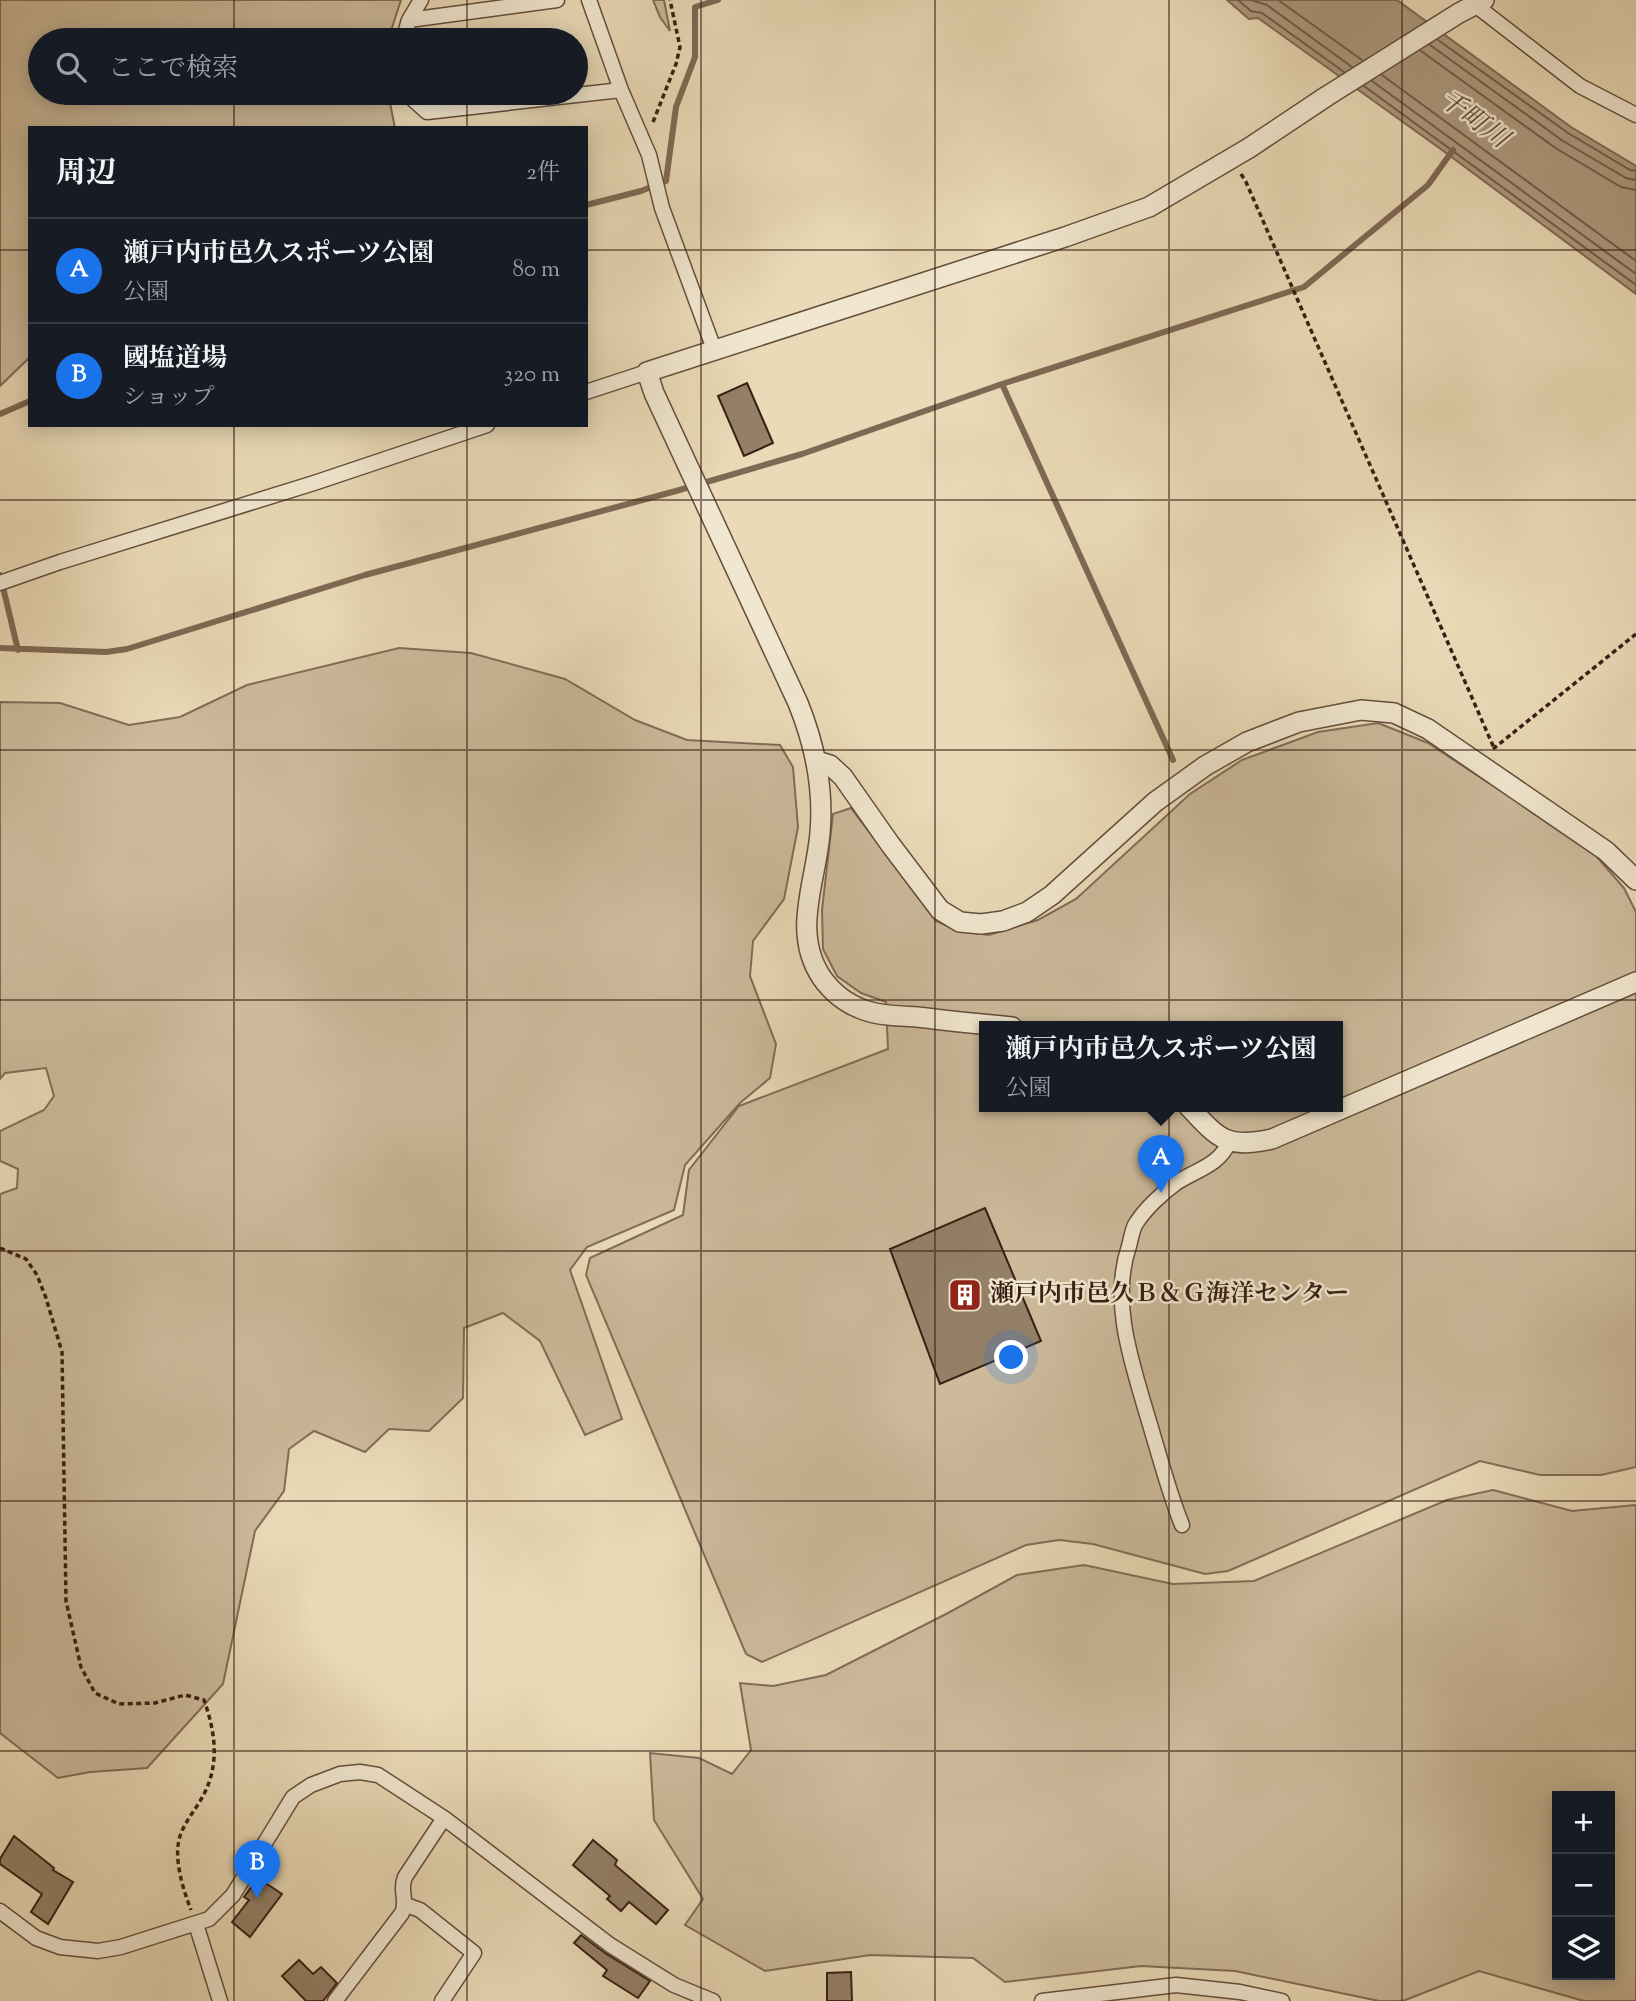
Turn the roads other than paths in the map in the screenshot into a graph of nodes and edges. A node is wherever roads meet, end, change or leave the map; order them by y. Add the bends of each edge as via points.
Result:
1 (421, 0) edge
2 (557, 0) edge
3 (589, 0) edge
4 (1472, 4) edge
5 (409, 20) junction
6 (407, 28) edge
7 (621, 90) junction
8 (588, 94) edge
9 (419, 105) edge
10 (489, 105) edge
11 (1636, 115) edge
12 (714, 349) junction
13 (646, 372) junction
14 (588, 391) edge
15 (481, 427) edge
16 (0, 583) edge
17 (817, 761) junction
18 (1636, 880) edge
19 (1636, 982) edge
20 (979, 1023) edge
21 (1343, 1108) edge
22 (1193, 1112) edge
23 (1335, 1112) edge
24 (1229, 1142) junction
25 (1182, 1525) dead end
26 (444, 1818) junction
27 (406, 1905) junction
28 (1, 1914) edge
29 (196, 1924) junction
30 (220, 2001) edge
31 (335, 2001) edge
32 (442, 2001) edge
33 (713, 2001) edge
34 (1042, 2001) edge
35 (1282, 2001) edge

1 - 5 street
2 - 5 street
3 - 7 street
4 - 11 street via 1580,86
4 - 12 street via 1149,207
5 - 6 street
7 - 8 street
7 - 12 street via 649,155 656,187
9 - 10 street via 427,112
12 - 13 street
13 - 14 street
13 - 17 street via 798,703
15 - 16 street
17 - 18 street via 843,777 940,910 961,922 1003,921 1027,912 1156,802 1247,742 1299,722 1361,710 1394,713 1428,729 1606,851
17 - 20 street via 820,833 806,920 807,944 815,967 840,998 864,1010
19 - 21 street
22 - 24 street via 1213,1134
23 - 24 street via 1272,1139
24 - 25 street via 1213,1163 1175,1184 1135,1225 1124,1260 1121,1298 1129,1353
26 - 27 street via 401,1886
26 - 29 street via 378,1775 340,1774 311,1785 293,1797 233,1895 209,1919
26 - 33 street via 610,1945 674,1985
27 - 31 street
27 - 32 street via 421,1910 474,1953
28 - 29 street via 36,1938 60,1947 98,1951
29 - 30 street
34 - 35 street via 1176,1985

